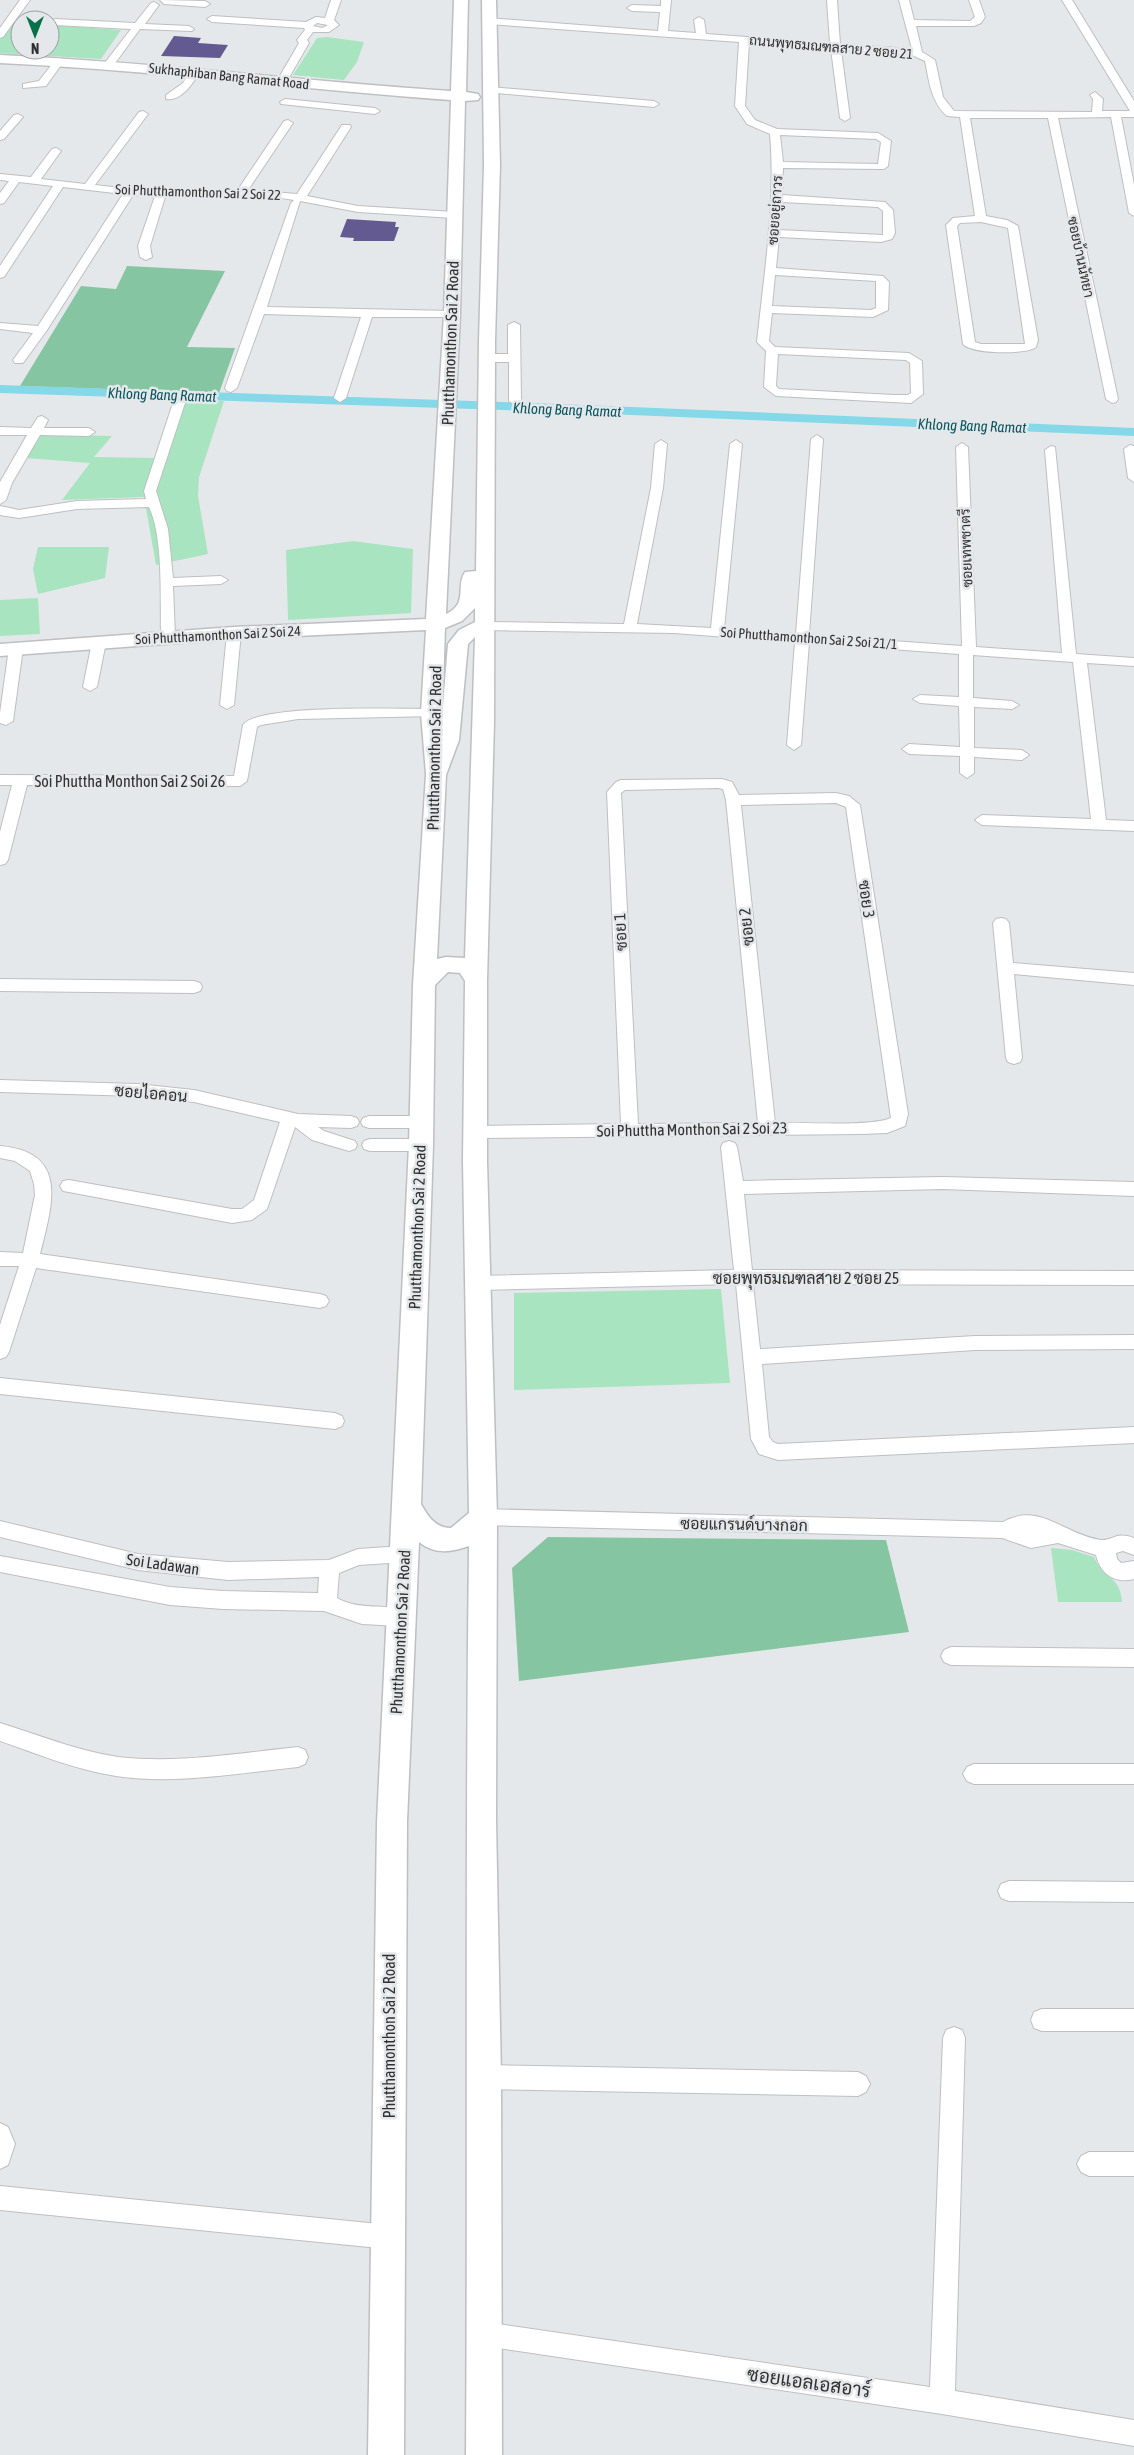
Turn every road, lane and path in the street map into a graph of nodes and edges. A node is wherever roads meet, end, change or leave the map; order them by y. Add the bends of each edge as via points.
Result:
1 (26, 0) edge
2 (336, 0) edge
3 (461, 0) edge
4 (489, 0) edge
5 (832, 0) edge
6 (904, 0) edge
7 (974, 0) edge
8 (1067, 0) edge
9 (163, 1) edge
10 (205, 4) dead end
11 (666, 4) edge
12 (632, 8) dead end
13 (212, 19) dead end
14 (699, 20) dead end
15 (329, 21) junction
16 (488, 21) junction
17 (60, 22) edge
18 (910, 23) junction
19 (138, 27) junction
20 (314, 28) junction
21 (189, 30) dead end
22 (663, 34) junction
23 (0, 35) edge
24 (701, 37) junction
25 (744, 40) junction
26 (488, 44) junction
27 (461, 46) junction
28 (837, 47) junction
29 (918, 54) junction
30 (0, 59) edge
31 (59, 61) junction
32 (109, 64) junction
33 (195, 72) junction
34 (282, 81) junction
35 (27, 86) dead end
36 (325, 86) junction
37 (359, 89) junction
38 (490, 94) junction
39 (1095, 95) dead end
40 (457, 96) junction
41 (170, 97) dead end
42 (285, 102) dead end
43 (313, 104) junction
44 (654, 104) dead end
45 (347, 108) junction
46 (1134, 109) edge
47 (375, 111) dead end
48 (143, 114) dead end
49 (1097, 114) junction
50 (1115, 114) junction
51 (1134, 114) edge
52 (1052, 115) junction
53 (965, 116) junction
54 (18, 117) dead end
55 (845, 118) dead end
56 (288, 123) dead end
57 (346, 127) dead end
58 (775, 132) junction
59 (0, 137) edge
60 (56, 151) dead end
61 (490, 154) junction
62 (455, 155) junction
63 (778, 165) junction
64 (0, 177) edge
65 (16, 179) junction
66 (34, 181) junction
67 (60, 184) junction
68 (88, 187) junction
69 (130, 192) junction
70 (161, 193) junction
71 (240, 194) junction
72 (777, 198) junction
73 (299, 200) junction
74 (0, 201) edge
75 (1134, 213) edge
76 (454, 215) junction
77 (981, 219) junction
78 (773, 233) junction
79 (146, 257) dead end
80 (770, 271) junction
81 (0, 275) edge
82 (766, 309) junction
83 (260, 310) junction
84 (368, 313) junction
85 (452, 314) junction
86 (514, 324) dead end
87 (0, 326) edge
88 (41, 330) junction
89 (450, 340) junction
90 (772, 350) junction
91 (475, 353) junction
92 (515, 358) junction
93 (19, 360) dead end
94 (231, 388) dead end
95 (340, 398) dead end
96 (1112, 399) dead end
97 (515, 401) dead end
98 (179, 403) dead end
99 (42, 420) dead end
100 (0, 431) edge
101 (89, 432) dead end
102 (36, 433) junction
103 (817, 439) dead end
104 (661, 444) dead end
105 (736, 444) dead end
106 (962, 447) dead end
107 (1130, 449) dead end
108 (1051, 450) dead end
109 (0, 465) edge
110 (16, 466) junction
111 (1134, 478) edge
112 (0, 500) edge
113 (485, 501) junction
114 (152, 504) junction
115 (0, 510) edge
116 (221, 580) dead end
117 (165, 582) junction
118 (437, 624) junction
119 (484, 626) junction
120 (630, 627) junction
121 (717, 631) junction
122 (234, 633) junction
123 (802, 636) junction
124 (168, 637) junction
125 (99, 642) junction
126 (8, 649) edge
127 (968, 649) junction
128 (1074, 657) junction
129 (1134, 662) edge
130 (90, 687) dead end
131 (920, 699) dead end
132 (968, 702) junction
133 (1012, 704) dead end
134 (227, 705) dead end
135 (432, 713) junction
136 (6, 721) dead end
137 (794, 745) dead end
138 (909, 749) dead end
139 (967, 752) junction
140 (1022, 755) dead end
141 (967, 773) dead end
142 (436, 774) junction
143 (0, 780) edge
144 (21, 780) junction
145 (733, 800) junction
146 (982, 820) dead end
147 (1099, 824) junction
148 (1134, 826) edge
149 (0, 860) edge
150 (1001, 923) dead end
151 (1006, 968) junction
152 (1134, 979) edge
153 (476, 981) junction
154 (0, 985) edge
155 (424, 985) junction
156 (194, 987) dead end
157 (1014, 1058) dead end
158 (0, 1086) edge
159 (900, 1114) joint
160 (294, 1119) junction
161 (351, 1122) dead end
162 (369, 1122) dead end
163 (767, 1128) junction
164 (630, 1130) junction
165 (475, 1132) junction
166 (421, 1134) junction
167 (349, 1145) dead end
168 (370, 1145) dead end
169 (729, 1147) dead end
170 (0, 1152) edge
171 (69, 1186) dead end
172 (735, 1188) junction
173 (1134, 1190) edge
174 (0, 1259) edge
175 (31, 1260) junction
176 (744, 1277) junction
177 (1134, 1278) edge
178 (478, 1283) junction
179 (320, 1301) dead end
180 (1134, 1342) edge
181 (0, 1352) edge
182 (754, 1357) junction
183 (0, 1386) edge
184 (335, 1421) dead end
185 (1134, 1435) edge
186 (407, 1505) junction
187 (482, 1517) junction
188 (0, 1529) edge
189 (1134, 1547) edge
190 (1106, 1550) junction
191 (404, 1554) junction
192 (0, 1564) edge
193 (330, 1568) junction
194 (1134, 1571) edge
195 (327, 1602) junction
196 (400, 1617) junction
197 (951, 1656) dead end
198 (1134, 1658) edge
199 (0, 1732) edge
200 (298, 1757) dead end
201 (974, 1774) dead end
202 (1134, 1774) edge
203 (1009, 1891) dead end
204 (1134, 1892) edge
205 (1042, 2020) dead end
206 (1134, 2020) edge
207 (954, 2038) dead end
208 (485, 2077) junction
209 (858, 2084) dead end
210 (0, 2135) edge
211 (0, 2157) edge
212 (1090, 2164) dead end
213 (1134, 2164) edge
214 (0, 2198) edge
215 (389, 2236) junction
216 (484, 2334) junction
217 (942, 2401) junction
218 (1134, 2433) edge
219 (386, 2455) edge
220 (484, 2455) edge

1 - 23 street
2 - 15 street
3 - 27 main road, Phutthamonthon Sai 2 Road
4 - 16 main road
5 - 28 street
6 - 18 street
7 - 18 street via 980,17 971,24
8 - 46 street
9 - 10 street
9 - 19 street
11 - 12 street
11 - 22 street
13 - 20 street
14 - 24 street
15 - 20 street via 316,20
15 - 20 street via 333,27
16 - 22 street, ถนนพุทธมณฑลสาย 2 ซอย 21
16 - 26 main road
17 - 19 street
18 - 29 street
19 - 21 street
19 - 32 street
20 - 34 street via 311,41 304,43
22 - 24 street, ถนนพุทธมณฑลสาย 2 ซอย 21
24 - 25 street, ถนนพุทธมณฑลสาย 2 ซอย 21
25 - 28 street, ถนนพุทธมณฑลสาย 2 ซอย 21
25 - 58 street via 740,106 751,122
26 - 27 main road via 483,50 474,52
26 - 38 main road
27 - 40 main road, Phutthamonthon Sai 2 Road
28 - 29 street, ถนนพุทธมณฑลสาย 2 ซอย 21
28 - 55 street
29 - 53 street, ถนนพุทธมณฑลสาย 2 ซอย 21 via 930,60 943,109
30 - 31 main road, Sukhaphiban Bang Ramat Road
31 - 32 main road, Sukhaphiban Bang Ramat Road
31 - 35 street via 42,84
32 - 33 main road, Sukhaphiban Bang Ramat Road
33 - 34 main road, Sukhaphiban Bang Ramat Road
33 - 41 street via 187,85
34 - 36 main road, Sukhaphiban Bang Ramat Road
36 - 37 main road, Sukhaphiban Bang Ramat Road
36 - 43 street
37 - 40 main road, Sukhaphiban Bang Ramat Road
37 - 45 street
38 - 40 main road, Sukhaphiban Bang Ramat Road
38 - 44 street
38 - 61 main road
39 - 49 street via 1098,99
40 - 62 main road, Phutthamonthon Sai 2 Road
42 - 43 street
43 - 45 street
45 - 47 street
48 - 68 street
49 - 50 street, ถนนพุทธมณฑลสาย 2 ซอย 21
49 - 52 street, ถนนพุทธมณฑลสาย 2 ซอย 21
50 - 51 street, ถนนพุทธมณฑลสาย 2 ซอย 21
50 - 75 street
52 - 53 street, ถนนพุทธมณฑลสาย 2 ซอย 21
52 - 96 street, ซอยบ้านนัทยา
53 - 77 street
54 - 59 street
56 - 71 street
57 - 73 street
58 - 63 street, ซอยอยู่ถาวร
58 - 63 street via 878,136 886,141 884,166 880,167
60 - 66 street
61 - 62 main road via 473,144 464,146
61 - 91 main road via 487,341
62 - 76 main road, Phutthamonthon Sai 2 Road
63 - 72 street, ซอยอยู่ถาวร
64 - 65 street, Soi Phutthamonthon Sai 2 Soi 22
65 - 66 street, Soi Phutthamonthon Sai 2 Soi 22
65 - 74 street
66 - 67 street, Soi Phutthamonthon Sai 2 Soi 22
67 - 68 street, Soi Phutthamonthon Sai 2 Soi 22
67 - 81 street
68 - 69 street, Soi Phutthamonthon Sai 2 Soi 22
69 - 70 street, Soi Phutthamonthon Sai 2 Soi 22
69 - 88 street
70 - 71 street, Soi Phutthamonthon Sai 2 Soi 22
70 - 79 street via 144,246
71 - 73 street, Soi Phutthamonthon Sai 2 Soi 22 via 256,193
72 - 78 street, ซอยอยู่ถาวร
72 - 78 street via 881,204 888,210 889,233 888,237 881,239
73 - 76 street, Soi Phutthamonthon Sai 2 Soi 22 via 358,209
73 - 83 street
76 - 85 main road, Phutthamonthon Sai 2 Road
77 - 77 street via 957,220 951,225 969,344 980,348 1028,348 1032,340 1013,226
78 - 80 street, ซอยอยู่ถาวร
80 - 82 street, ซอยอยู่ถาวร
80 - 82 street via 880,278 883,282 882,310 873,314
82 - 90 street, ซอยอยู่ถาวร via 762,342
83 - 84 street via 331,315
83 - 94 street
84 - 85 street
84 - 95 street
85 - 89 main road, Phutthamonthon Sai 2 Road
86 - 92 street
87 - 88 street
88 - 93 street
89 - 91 main road
89 - 118 main road, Phutthamonthon Sai 2 Road
90 - 90 street, ซอยอยู่ถาวร via 913,358 917,394 911,398 776,392 770,386
91 - 92 street
91 - 113 main road via 487,394
92 - 97 street
98 - 114 street via 150,491
99 - 102 street
100 - 102 street
101 - 102 street
102 - 110 street
103 - 123 street
104 - 120 street via 655,504
105 - 121 street
106 - 127 street, ซอยเทพชาตรี
107 - 111 street
108 - 128 street
109 - 110 street
110 - 112 street
113 - 118 main road via 477,515 471,595 467,608 458,616
113 - 119 main road
114 - 115 street via 82,505 9,514
114 - 117 street via 159,514
116 - 117 street
117 - 124 street
118 - 122 main road, Soi Phutthamonthon Sai 2 Soi 24
118 - 135 main road, Phutthamonthon Sai 2 Road
119 - 120 street, Soi Phutthamonthon Sai 2 Soi 21/1
119 - 142 main road via 466,633 458,644 450,737 447,753
119 - 153 main road
120 - 121 street, Soi Phutthamonthon Sai 2 Soi 21/1
121 - 123 street, Soi Phutthamonthon Sai 2 Soi 21/1
122 - 124 main road, Soi Phutthamonthon Sai 2 Soi 24
122 - 134 street
123 - 127 street, Soi Phutthamonthon Sai 2 Soi 21/1
123 - 137 street
124 - 125 main road, Soi Phutthamonthon Sai 2 Soi 24
125 - 126 main road, Soi Phutthamonthon Sai 2 Soi 24
125 - 130 street
126 - 136 street
127 - 128 street, Soi Phutthamonthon Sai 2 Soi 21/1
127 - 132 street, ซอยเทพชาตรี
128 - 129 street, Soi Phutthamonthon Sai 2 Soi 21/1
128 - 147 street
131 - 132 street
132 - 133 street
132 - 139 street, ซอยเทพชาตรี
135 - 142 main road, Phutthamonthon Sai 2 Road
135 - 144 street, Soi Phuttha Monthon Sai 2 Soi 26 via 298,715 258,721 250,725 240,781
138 - 139 street
139 - 140 street
139 - 141 street, ซอยเทพชาตรี
142 - 155 main road, Phutthamonthon Sai 2 Road
143 - 144 street, Soi Phuttha Monthon Sai 2 Soi 26
144 - 149 street, Soi Phuttha Monthon Sai 2 Soi 26
145 - 159 street, ซอย 3 via 836,798 853,805
145 - 163 street, ซอย 2
145 - 164 street, ซอย 1 via 730,787 723,783 620,785 614,792
146 - 147 street
147 - 148 street
150 - 151 street
151 - 152 street
151 - 157 street
153 - 155 main road via 468,966 450,963 435,969
153 - 165 main road
154 - 156 street
155 - 166 main road, Phutthamonthon Sai 2 Road
158 - 160 street, ซอยไอคอน via 137,1090 194,1096
159 - 163 street, Soi Phuttha Monthon Sai 2 Soi 23 via 899,1122 888,1127
160 - 161 street, ซอยไอคอน
160 - 167 street, ซอยไอคอน via 318,1136
160 - 171 street via 260,1204 246,1215 232,1216
162 - 166 street
163 - 164 street, Soi Phuttha Monthon Sai 2 Soi 23
164 - 165 street, Soi Phuttha Monthon Sai 2 Soi 23
165 - 178 main road
166 - 168 street
166 - 186 main road, Phutthamonthon Sai 2 Road
169 - 172 street
170 - 175 street via 15,1153 34,1163 42,1177 44,1196
172 - 173 street via 942,1183
172 - 176 street
174 - 175 street
175 - 179 street
175 - 181 street
176 - 177 street, ซอยพุทธมณฑลสาย 2 ซอย 25
176 - 178 street, ซอยพุทธมณฑลสาย 2 ซอย 25
176 - 182 street
178 - 187 main road
180 - 182 street via 975,1343
182 - 185 street via 760,1439 766,1448 778,1452
183 - 184 street
186 - 187 main road via 420,1529 441,1540 464,1536
186 - 191 main road, Phutthamonthon Sai 2 Road
187 - 190 street, ซอยแกรนด์บางกอก via 1005,1530 1031,1541 1058,1535
187 - 208 main road via 481,1820
188 - 193 street, Soi Ladawan via 102,1554 186,1568 228,1572
189 - 190 street via 1118,1542
190 - 194 street via 1107,1563 1114,1569
191 - 193 street, Soi Ladawan via 358,1557
191 - 196 main road, Phutthamonthon Sai 2 Road
192 - 195 street, Soi Ladawan via 170,1596
193 - 195 street
195 - 196 street, Soi Ladawan via 355,1614
196 - 215 main road, Phutthamonthon Sai 2 Road via 392,1822
197 - 198 street
199 - 200 street via 102,1764 132,1768 158,1769
201 - 202 street
203 - 204 street
205 - 206 street
207 - 217 street
208 - 209 street
208 - 216 main road
210 - 211 street
212 - 213 street
214 - 215 street
215 - 219 main road, Phutthamonthon Sai 2 Road
216 - 217 street, ซอยแอลเอสอาร์
216 - 220 main road
217 - 218 street, ซอยแอลเอสอาร์

